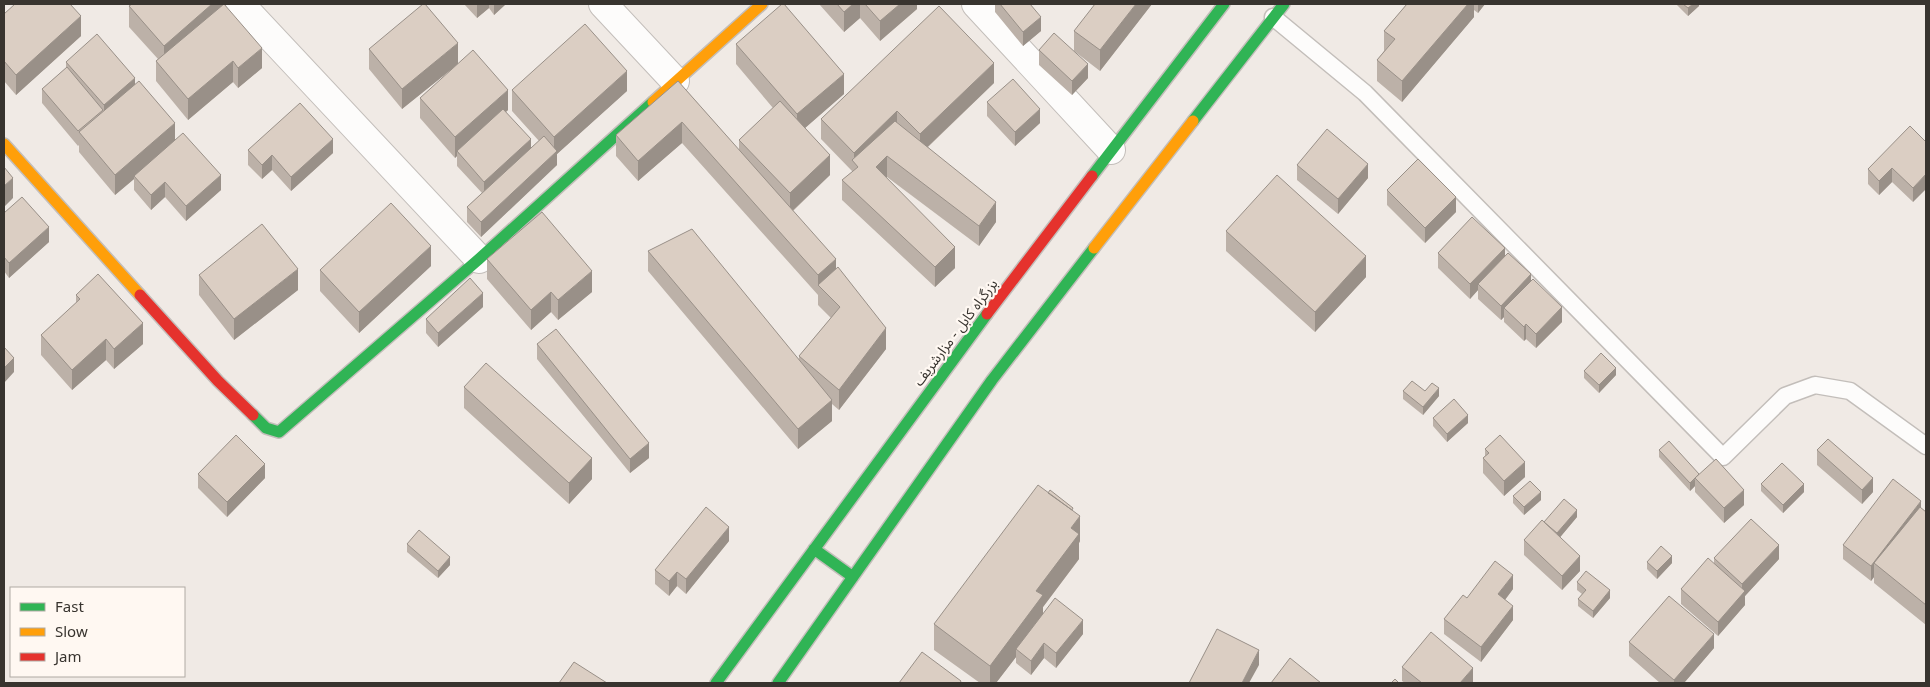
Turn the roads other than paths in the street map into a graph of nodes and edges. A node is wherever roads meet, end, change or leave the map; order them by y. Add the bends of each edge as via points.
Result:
1 (240, 4) edge
2 (603, 4) edge
3 (762, 4) edge
4 (976, 4) edge
5 (1224, 4) edge
6 (1284, 4) edge
7 (1268, 13) junction
8 (675, 81) junction
9 (4, 144) edge
10 (1111, 150) junction
11 (479, 259) junction
12 (1926, 446) edge
13 (814, 549) junction
14 (852, 577) junction
15 (716, 683) edge
16 (778, 683) edge

1 - 11 street
2 - 8 street
3 - 8 main road
4 - 10 street
5 - 10 main road, بزرگراه کابل - مزارشریف
6 - 7 main road
7 - 12 lane via 1366,93 1723,457 1785,396 1815,385 1850,391
7 - 14 main road via 992,380
8 - 11 main road
9 - 11 main road via 218,381 266,428 279,432
10 - 13 main road, بزرگراه کابل - مزارشریف
13 - 14 main road
13 - 15 main road, بزرگراه کابل - مزارشریف
14 - 16 main road

